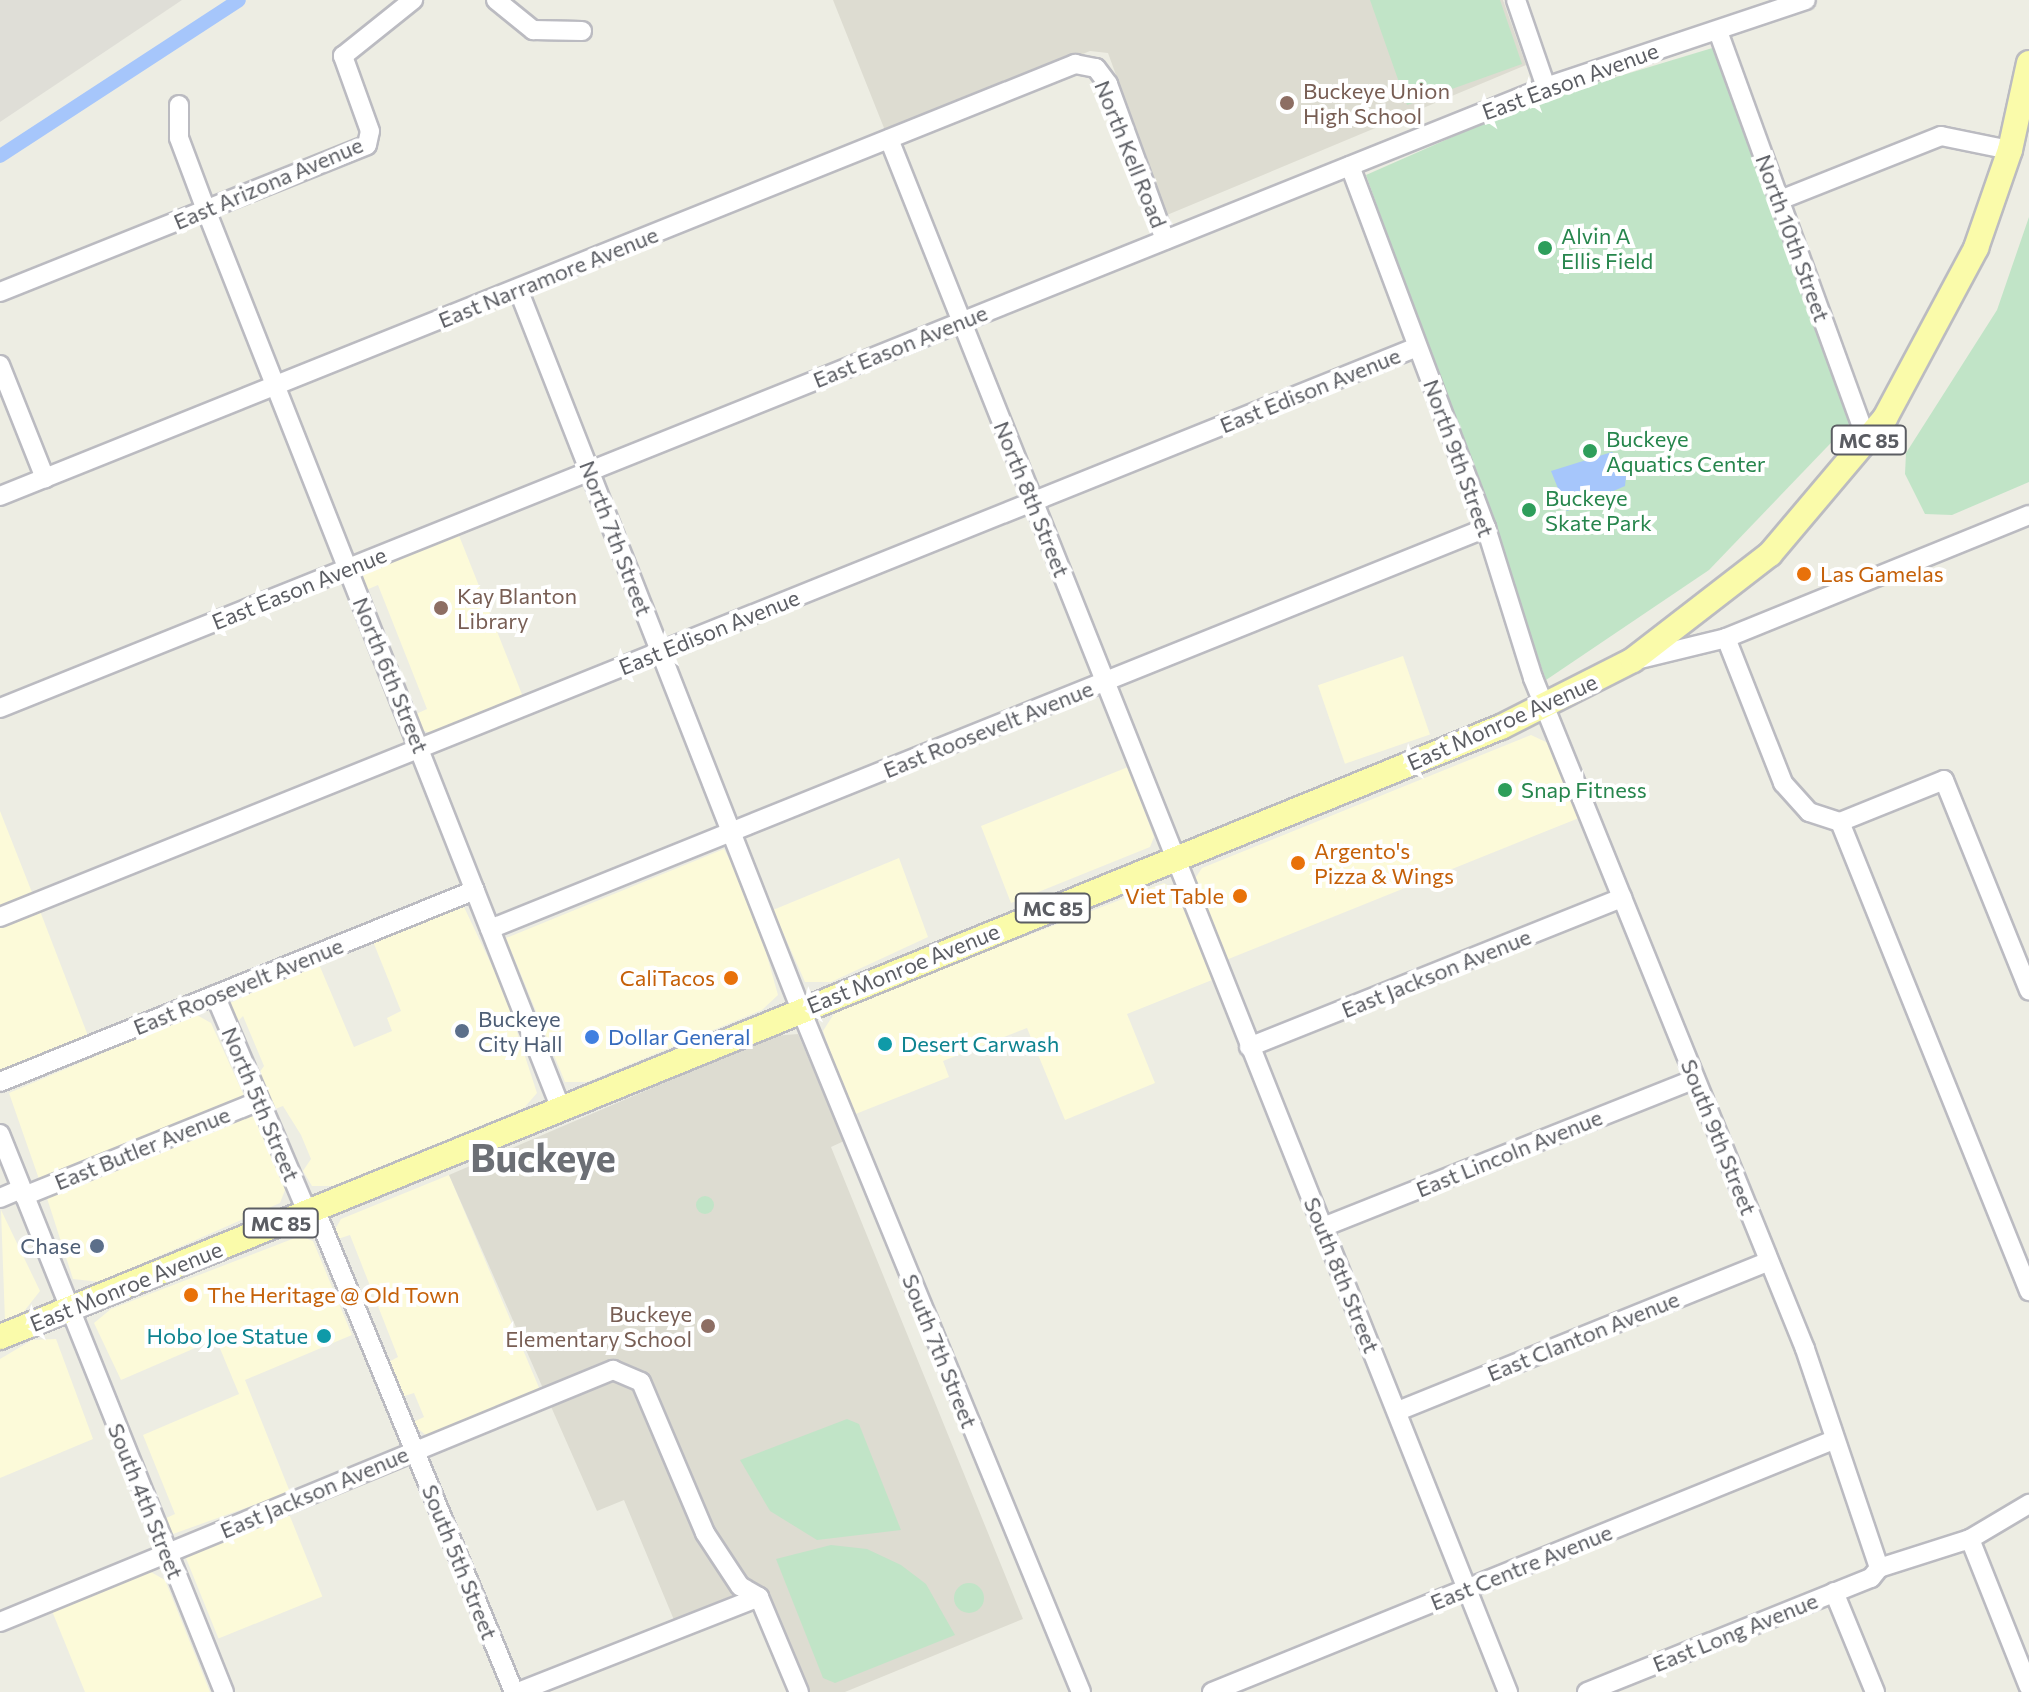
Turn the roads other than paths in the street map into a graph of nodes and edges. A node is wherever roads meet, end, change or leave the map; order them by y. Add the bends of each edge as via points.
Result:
1 (413, 0) edge
2 (496, 0) edge
3 (1516, 0) edge
4 (1806, 0) edge
5 (582, 31) dead end
6 (1719, 34) junction
7 (2029, 63) edge
8 (1096, 68) joint
9 (1546, 87) junction
10 (179, 105) dead end
11 (889, 139) junction
12 (2010, 150) junction
13 (1350, 166) junction
14 (1780, 200) junction
15 (206, 210) junction
16 (1165, 240) junction
17 (518, 289) junction
18 (0, 292) edge
19 (961, 321) junction
20 (1417, 347) junction
21 (0, 365) edge
22 (275, 386) junction
23 (1868, 443) junction
24 (590, 471) junction
25 (45, 478) junction
26 (0, 496) edge
27 (1034, 501) junction
28 (2029, 515) edge
29 (1486, 528) junction
30 (347, 568) junction
31 (1726, 638) junction
32 (661, 651) junction
33 (1633, 660) junction
34 (1104, 682) junction
35 (0, 708) edge
36 (1545, 708) junction
37 (420, 748) junction
38 (1840, 822) junction
39 (731, 832) junction
40 (1173, 859) junction
41 (475, 890) junction
42 (1622, 898) junction
43 (0, 917) edge
44 (490, 929) junction
45 (2029, 990) edge
46 (215, 995) junction
47 (801, 1010) junction
48 (1249, 1047) junction
49 (1695, 1079) junction
50 (0, 1082) edge
51 (259, 1101) junction
52 (561, 1109) junction
53 (0, 1134) edge
54 (23, 1192) junction
55 (0, 1198) edge
56 (311, 1211) junction
57 (1323, 1227) junction
58 (1769, 1261) junction
59 (2029, 1291) edge
60 (68, 1310) junction
61 (0, 1337) edge
62 (1398, 1411) junction
63 (1831, 1441) junction
64 (414, 1450) junction
65 (2029, 1504) edge
66 (1970, 1539) junction
67 (168, 1553) junction
68 (1879, 1568) junction
69 (1468, 1589) junction
70 (1834, 1592) junction
71 (759, 1597) junction
72 (0, 1622) edge
73 (2029, 1687) edge
74 (224, 1692) edge
75 (516, 1692) edge
76 (799, 1692) edge
77 (1081, 1692) edge
78 (1212, 1692) edge
79 (1508, 1692) edge
80 (1587, 1692) edge
81 (1875, 1692) edge

1 - 15 street, East Arizona Avenue via 343,56 371,142
2 - 5 street via 533,30
3 - 9 street
4 - 6 street, East Eason Avenue
6 - 9 street, East Eason Avenue
6 - 14 street, North 10th Street
7 - 12 main road, MC 85
8 - 11 street, East Narramore Avenue via 1075,64
8 - 16 street, North Kell Road
9 - 13 street, East Eason Avenue
10 - 15 street, North 6th Street via 179,138
11 - 17 street, East Narramore Avenue
11 - 19 street, North 8th Street
12 - 14 street via 1941,136
12 - 23 main road, MC 85 via 1962,283
13 - 16 street, East Eason Avenue
13 - 20 street, North 9th Street
14 - 23 street, North 10th Street
15 - 18 street, East Arizona Avenue
15 - 22 street, North 6th Street
16 - 19 street, East Eason Avenue
17 - 22 street, East Narramore Avenue
17 - 24 street, North 7th Street
19 - 24 street, East Eason Avenue
19 - 27 street, North 8th Street
20 - 27 street, East Edison Avenue
20 - 29 street, North 9th Street
21 - 25 street
22 - 25 street, East Narramore Avenue
22 - 30 street, North 6th Street
23 - 33 main road, MC 85 via 1770,554
24 - 30 street, East Eason Avenue
24 - 32 street, North 7th Street
25 - 26 street, East Narramore Avenue
27 - 32 street, East Edison Avenue
27 - 34 street, North 8th Street
28 - 31 street, East Monroe Avenue
29 - 34 street, East Roosevelt Avenue
29 - 36 street, North 9th Street
30 - 35 street, East Eason Avenue
30 - 37 street, North 6th Street
31 - 33 street, East Monroe Avenue
31 - 38 street via 1783,783 1809,812
32 - 37 street, East Edison Avenue
32 - 39 street, North 7th Street
33 - 36 main road, East Monroe Avenue / MC 85
34 - 39 street, East Roosevelt Avenue
34 - 40 street, North 8th Street
36 - 40 main road, East Monroe Avenue / MC 85
36 - 42 street, South 9th Street
37 - 41 street, North 6th Street
37 - 43 street, East Edison Avenue
38 - 45 street via 1944,780
38 - 59 street
39 - 44 street, East Roosevelt Avenue
39 - 47 street, North 7th Street
40 - 47 main road, East Monroe Avenue / MC 85
40 - 48 street, South 8th Street
41 - 44 street, North 6th Street
41 - 46 street, East Roosevelt Avenue
42 - 48 street, East Jackson Avenue
42 - 49 street, South 9th Street
44 - 52 street, North 6th Street
46 - 50 street, East Roosevelt Avenue
46 - 51 street, North 5th Street
47 - 52 main road, East Monroe Avenue / MC 85
47 - 77 street, South 7th Street
48 - 57 street, South 8th Street
49 - 57 street, East Lincoln Avenue
49 - 58 street, South 9th Street
51 - 54 street, East Butler Avenue
51 - 56 street, North 5th Street
52 - 56 main road, East Monroe Avenue / MC 85
53 - 54 street, South 4th Street
54 - 55 street, East Butler Avenue
54 - 60 street, South 4th Street
56 - 60 main road, East Monroe Avenue / MC 85
56 - 64 street, South 5th Street
57 - 62 street, South 8th Street
58 - 62 street, East Clanton Avenue
58 - 63 street, South 9th Street via 1835,1426
60 - 61 main road, East Monroe Avenue / MC 85
60 - 67 street, South 4th Street
62 - 69 street, South 8th Street
63 - 68 street, South 9th Street
63 - 69 street, East Centre Avenue
64 - 67 street, East Jackson Avenue
64 - 71 street, East Jackson Avenue via 598,1374 629,1372 641,1382 705,1533 740,1586
64 - 75 street, South 5th Street
65 - 66 street, East Long Avenue
66 - 68 street, East Long Avenue
66 - 73 street
67 - 72 street, East Jackson Avenue
67 - 74 street, South 4th Street
68 - 70 street, East Long Avenue
69 - 78 street, East Centre Avenue
69 - 79 street, South 8th Street
70 - 80 street, East Long Avenue
70 - 81 street
71 - 75 street
71 - 76 street

